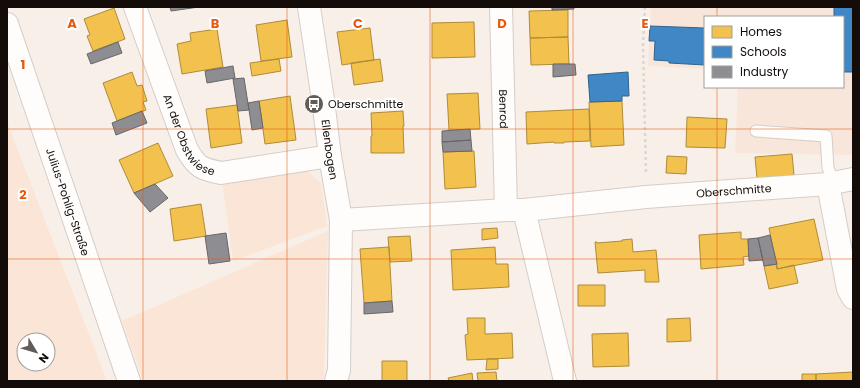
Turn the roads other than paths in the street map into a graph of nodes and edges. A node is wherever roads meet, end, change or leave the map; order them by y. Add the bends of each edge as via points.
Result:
1 (135, 7) edge
2 (309, 7) edge
3 (501, 7) edge
4 (7, 24) edge
5 (756, 131) dead end
6 (330, 156) junction
7 (838, 182) edge
8 (515, 210) junction
9 (341, 220) junction
10 (853, 298) edge
11 (129, 381) edge
12 (336, 381) edge
13 (565, 381) edge

1 - 6 street, An der Obstwiese via 187,150 194,161 205,170 220,173
2 - 6 street, Ellenbogen
3 - 8 street, Benrod
4 - 11 street, Julius-Pohlig-Straße
5 - 7 lane via 826,136 828,168
6 - 9 street, Ellenbogen
7 - 8 street, Oberschmitte
7 - 10 street via 848,289
8 - 9 street, Oberschmitte
8 - 13 street
9 - 12 street via 339,370

